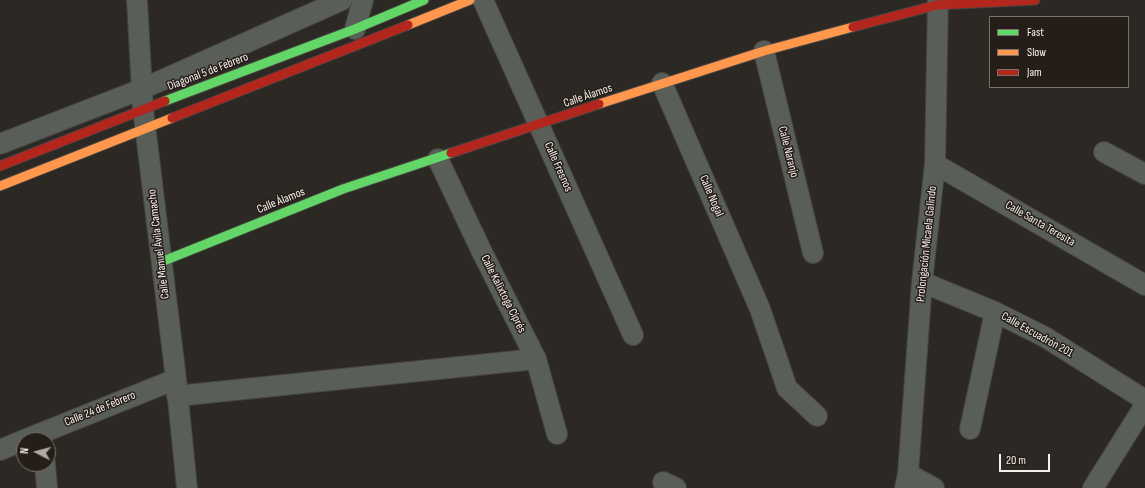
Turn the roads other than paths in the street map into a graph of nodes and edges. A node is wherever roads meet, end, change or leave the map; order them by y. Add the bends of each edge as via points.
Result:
1 (137, 0) edge
2 (342, 0) edge
3 (363, 0) edge
4 (424, 0) edge
5 (470, 0) edge
6 (483, 0) edge
7 (1035, 0) edge
8 (938, 3) edge
9 (355, 29) junction
10 (764, 51) junction
11 (662, 83) junction
12 (142, 89) junction
13 (143, 109) junction
14 (539, 125) junction
15 (146, 129) junction
16 (0, 144) edge
17 (1104, 152) dead end
18 (438, 159) junction
19 (936, 164) junction
20 (0, 166) edge
21 (1145, 174) edge
22 (0, 186) edge
23 (812, 253) dead end
24 (161, 262) junction
25 (922, 282) junction
26 (1145, 285) edge
27 (995, 312) junction
28 (633, 335) dead end
29 (536, 359) junction
30 (177, 388) junction
31 (1145, 400) edge
32 (1145, 405) edge
33 (816, 416) dead end
34 (970, 429) dead end
35 (50, 432) edge
36 (557, 434) dead end
37 (16, 444) edge
38 (0, 450) edge
39 (46, 472) edge
40 (906, 481) edge
41 (47, 488) edge
42 (187, 488) edge
43 (934, 488) edge
44 (1093, 488) edge

1 - 12 street, Calle Manuel Ávila Camacho
2 - 12 street
3 - 9 street
4 - 9 street, Diagonal 5 de Febrero
5 - 15 street
6 - 14 street, Calle Fresnos
7 - 8 street, Calle Álamos
8 - 10 street, Calle Álamos
8 - 19 street, Prolongación Micaela Galindo
9 - 13 street, Diagonal 5 de Febrero
10 - 11 street, Calle Álamos
10 - 23 street, Calle Naranjo
11 - 14 street, Calle Álamos
11 - 33 street, Calle Nogal via 760,309 787,388
12 - 13 street, Calle Manuel Ávila Camacho
12 - 16 street
13 - 15 street, Calle Manuel Ávila Camacho
13 - 20 street, Diagonal 5 de Febrero
14 - 18 street, Calle Álamos
14 - 28 street, Calle Fresnos
15 - 22 street
15 - 24 street, Calle Manuel Ávila Camacho
17 - 21 street
18 - 24 street, Calle Álamos via 343,189
18 - 29 street, Calle Kalixtoga Ciprés
19 - 25 street, Prolongación Micaela Galindo
19 - 26 street, Calle Santa Teresita
24 - 30 street, Calle Manuel Ávila Camacho
25 - 27 street, Calle Escuadrón 201
25 - 40 street, Prolongación Micaela Galindo
27 - 31 street, Calle Escuadrón 201 via 1045,336
27 - 34 street
29 - 30 street, Calle 24 de Febrero
29 - 36 street, Calle Kalixtoga Ciprés
30 - 35 street, Calle 24 de Febrero
30 - 42 street, Calle Manuel Ávila Camacho
32 - 44 street
37 - 38 street, Calle 24 de Febrero
39 - 41 street
40 - 43 street

